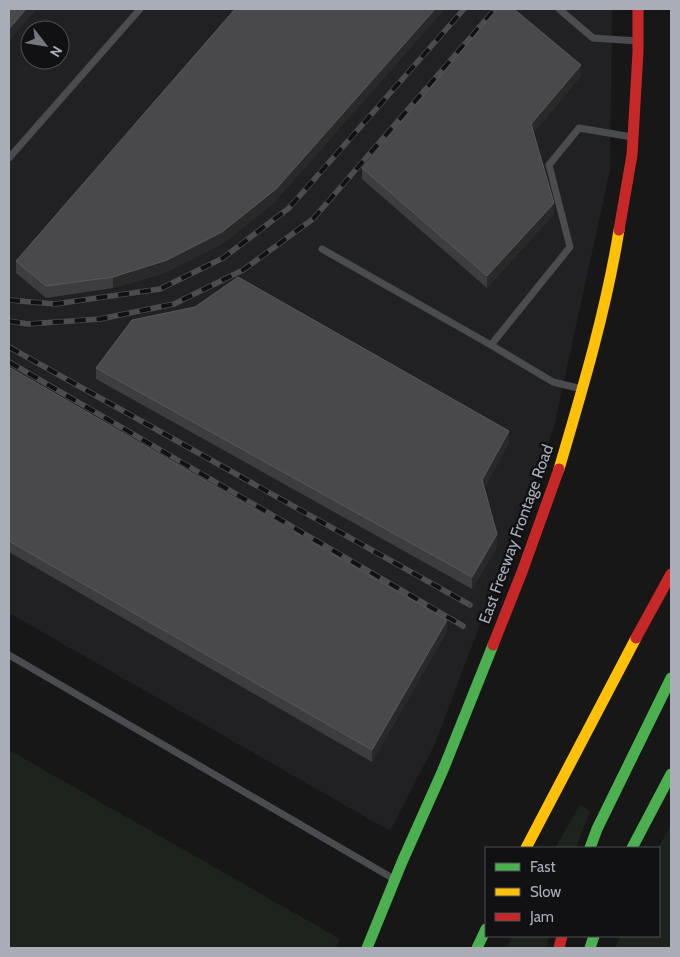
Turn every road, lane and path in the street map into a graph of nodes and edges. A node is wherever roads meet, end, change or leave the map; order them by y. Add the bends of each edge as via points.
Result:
1 (140, 9) edge
2 (559, 9) edge
3 (638, 9) edge
4 (638, 47) junction
5 (633, 137) junction
6 (9, 158) edge
7 (322, 249) dead end
8 (491, 345) junction
9 (583, 389) junction
10 (671, 574) edge
11 (9, 655) edge
12 (671, 678) edge
13 (671, 774) edge
14 (527, 847) edge
15 (590, 847) edge
16 (633, 847) edge
17 (395, 880) junction
18 (485, 931) edge
19 (367, 948) edge
20 (477, 948) edge

1 - 6 lane
2 - 4 lane via 593,38
3 - 4 main road, East Freeway Frontage Road
4 - 5 main road, East Freeway Frontage Road
5 - 8 lane via 579,128 549,165 570,247
5 - 9 main road, East Freeway Frontage Road via 616,250
7 - 8 lane
8 - 9 lane via 553,382
9 - 17 main road, East Freeway Frontage Road via 553,488 522,572
10 - 14 main road
11 - 17 lane
12 - 15 main road
13 - 16 main road
17 - 19 main road, East Freeway Frontage Road
18 - 20 main road

